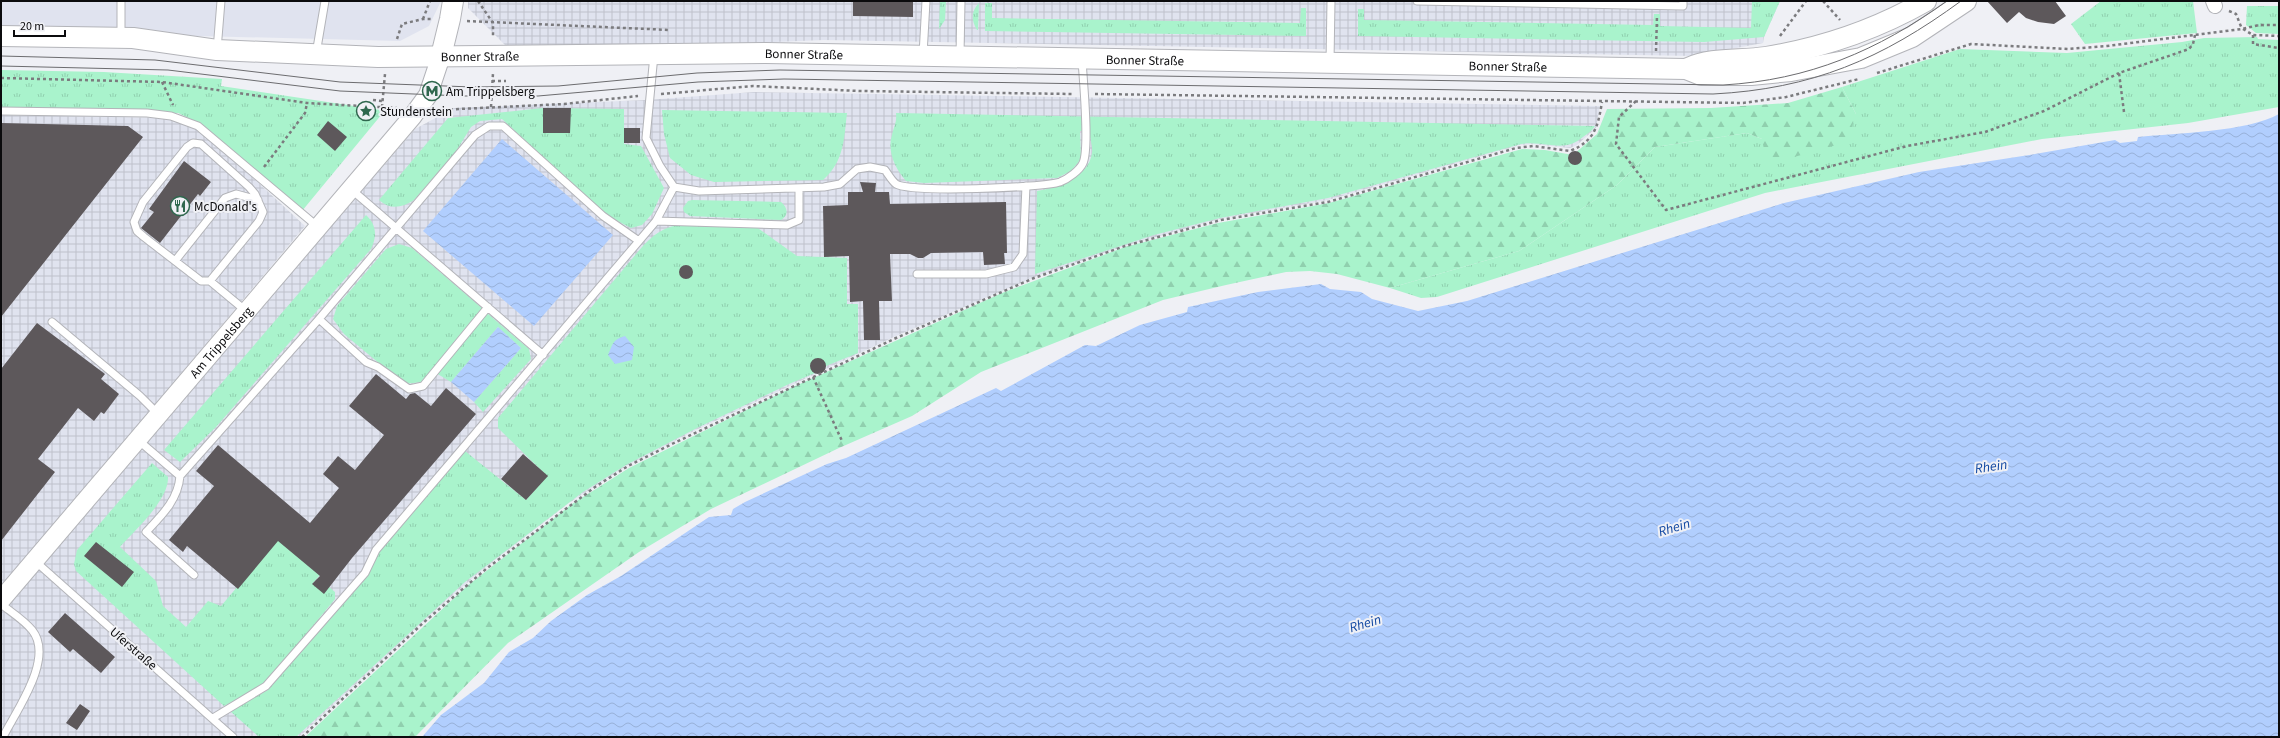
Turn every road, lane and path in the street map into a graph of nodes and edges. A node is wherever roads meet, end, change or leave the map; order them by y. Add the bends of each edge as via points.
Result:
1 (121, 1) edge
2 (221, 1) edge
3 (325, 1) edge
4 (430, 1) edge
5 (453, 1) edge
6 (478, 1) edge
7 (926, 1) edge
8 (961, 1) edge
9 (1331, 1) edge
10 (1417, 1) edge
11 (1683, 1) edge
12 (1806, 1) edge
13 (1823, 1) edge
14 (1926, 1) edge
15 (1966, 1) edge
16 (2214, 4) edge
17 (1657, 6) junction
18 (423, 19) dead end
19 (2279, 25) edge
20 (2242, 29) junction
21 (670, 30) dead end
22 (1852, 34) junction
23 (2195, 35) junction
24 (2253, 35) junction
25 (1, 36) edge
26 (2279, 36) edge
27 (121, 38) junction
28 (2279, 48) edge
29 (217, 50) junction
30 (654, 53) junction
31 (316, 54) junction
32 (923, 55) junction
33 (960, 55) junction
34 (392, 56) junction
35 (441, 56) junction
36 (1765, 57) junction
37 (1082, 58) junction
38 (1330, 63) junction
39 (1655, 68) junction
40 (1686, 69) junction
41 (1890, 69) dead end
42 (2119, 73) junction
43 (1, 78) edge
44 (506, 81) dead end
45 (162, 82) junction
46 (492, 82) dead end
47 (1846, 83) dead end
48 (222, 85) dead end
49 (222, 90) junction
50 (1084, 94) junction
51 (650, 95) junction
52 (373, 100) dead end
53 (382, 100) junction
54 (1602, 102) junction
55 (1636, 102) junction
56 (308, 103) junction
57 (382, 107) junction
58 (418, 109) junction
59 (1, 111) edge
60 (2124, 112) dead end
61 (184, 119) junction
62 (257, 177) junction
63 (1026, 186) junction
64 (674, 187) junction
65 (799, 188) junction
66 (352, 190) junction
67 (258, 200) junction
68 (656, 221) junction
69 (319, 228) junction
70 (396, 228) junction
71 (639, 241) junction
72 (175, 261) junction
73 (917, 274) dead end
74 (210, 281) junction
75 (488, 307) junction
76 (247, 313) junction
77 (319, 319) junction
78 (52, 322) dead end
79 (543, 355) junction
80 (814, 377) junction
81 (159, 416) junction
82 (138, 440) junction
83 (842, 441) dead end
84 (180, 476) junction
85 (34, 561) junction
86 (194, 575) dead end
87 (1, 600) edge
88 (1, 604) edge
89 (213, 718) junction
90 (3, 737) edge
91 (233, 737) edge
92 (302, 737) edge

1 - 27 lane
2 - 29 lane
3 - 31 lane
4 - 18 path
5 - 35 main road
6 - 21 path via 493,23
7 - 32 lane
8 - 33 lane
9 - 38 lane
10 - 17 lane
11 - 17 lane via 1683,6
12 - 36 path
13 - 22 path
14 - 22 main road, Bonner Straße via 1893,19
15 - 40 main road, Bonner Straße via 1912,37 1861,58 1791,71 1751,75 1701,75
16 - 20 path via 2236,14
17 - 39 path
19 - 20 path via 2259,25
20 - 23 path
20 - 24 path
22 - 36 main road, Bonner Straße
23 - 41 path via 2068,49 1971,44
23 - 42 path via 2189,49
24 - 26 path
24 - 28 path via 2253,44
25 - 27 main road, Bonner Straße
27 - 29 main road, Bonner Straße
29 - 31 main road, Bonner Straße
30 - 32 main road, Bonner Straße
30 - 35 main road, Bonner Straße
30 - 51 lane
31 - 34 main road, Bonner Straße
32 - 33 main road, Bonner Straße
33 - 37 main road, Bonner Straße
34 - 35 main road, Bonner Straße
34 - 53 path via 383,78
35 - 58 street, Am Trippelsberg via 428,95
36 - 40 main road, Bonner Straße via 1702,62
37 - 38 main road, Bonner Straße
37 - 50 lane
38 - 39 main road, Bonner Straße
39 - 40 main road, Bonner Straße
42 - 55 path via 2044,111 1985,132 1907,146 1666,210 1616,144 1619,117
42 - 60 path
43 - 45 path
44 - 46 path
45 - 49 path
45 - 61 path via 178,114
47 - 55 path via 1786,98 1743,103
48 - 49 path
49 - 56 path
50 - 51 path via 859,91 753,86
50 - 54 path
50 - 63 lane via 1086,147 1083,163 1068,178 1060,182
51 - 58 path via 564,104
51 - 64 lane via 646,138
52 - 53 path
53 - 57 path
54 - 55 path
54 - 80 path via 1594,133 1570,151 1533,146 1516,148 1328,202 1221,220 1125,246 1034,278
56 - 57 path
56 - 62 path via 305,113
57 - 58 path
58 - 66 street, Am Trippelsberg
59 - 61 lane via 147,113
61 - 62 lane via 198,126
62 - 69 lane
63 - 65 lane via 916,189 896,184 885,170 870,167 857,169 840,184
63 - 73 lane via 1023,254 1014,267 986,274
64 - 65 lane via 699,191
64 - 68 lane
65 - 68 lane via 799,220 787,225
66 - 69 street, Am Trippelsberg
66 - 70 lane
67 - 72 lane via 236,194 225,198
67 - 72 lane via 249,187 206,148 193,142 143,202 134,222 137,231
67 - 74 lane via 263,212 259,221
68 - 71 lane
69 - 76 street, Am Trippelsberg
70 - 71 lane via 475,135 489,126 503,126 603,216
70 - 75 lane
70 - 77 lane
71 - 79 lane
72 - 74 lane via 201,281
74 - 76 lane
75 - 77 lane via 423,386 409,389 378,367 366,362
75 - 79 lane
76 - 81 street, Am Trippelsberg
77 - 84 lane
78 - 81 lane via 140,396
79 - 89 lane via 376,550 364,573 266,686
80 - 83 path
80 - 92 path via 628,466 570,505 456,594
81 - 82 street, Am Trippelsberg
82 - 84 lane
82 - 85 street, Am Trippelsberg
84 - 86 lane via 178,494 146,532
85 - 87 street, Am Trippelsberg
85 - 89 lane, Uferstraße
88 - 90 lane via 33,630 38,646 39,664
89 - 91 lane, Uferstraße

